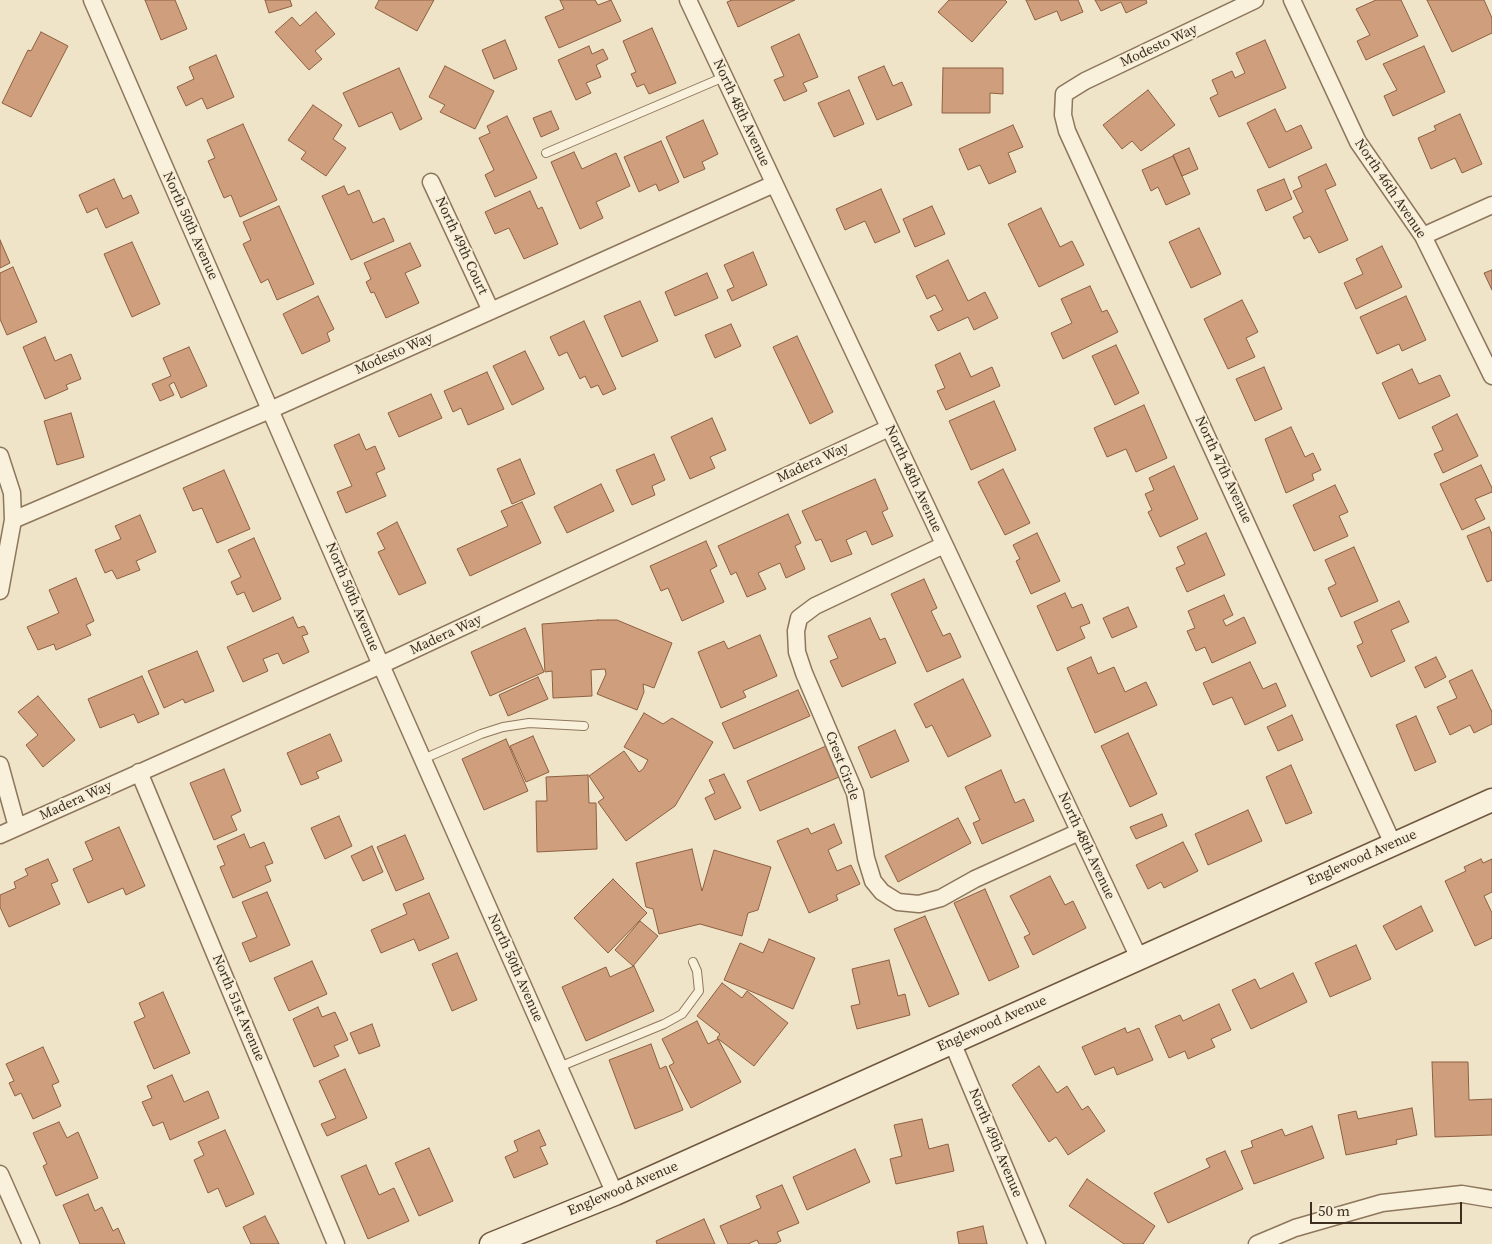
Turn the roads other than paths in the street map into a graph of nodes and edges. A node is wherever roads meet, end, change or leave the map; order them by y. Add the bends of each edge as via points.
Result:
1 (92, 0) edge
2 (688, 0) edge
3 (1255, 0) edge
4 (1295, 1) edge
5 (724, 77) junction
6 (1064, 94) joint
7 (546, 153) dead end
8 (431, 182) dead end
9 (774, 184) junction
10 (1492, 205) edge
11 (1423, 236) junction
12 (491, 311) junction
13 (1492, 376) edge
14 (270, 410) junction
15 (889, 428) junction
16 (0, 456) edge
17 (13, 520) junction
18 (944, 544) junction
19 (0, 591) edge
20 (381, 665) junction
21 (584, 726) dead end
22 (423, 759) junction
23 (0, 765) edge
24 (139, 772) junction
25 (1492, 800) edge
26 (17, 827) junction
27 (1079, 832) junction
28 (0, 835) edge
29 (1394, 844) junction
30 (1138, 958) junction
31 (693, 962) dead end
32 (952, 1042) junction
33 (559, 1067) junction
34 (0, 1174) edge
35 (615, 1194) junction
36 (1492, 1199) edge
37 (31, 1244) edge
38 (336, 1244) edge
39 (491, 1244) edge
40 (1038, 1244) edge
41 (1257, 1244) edge

1 - 14 street, North 50th Avenue
2 - 5 street, North 48th Avenue
3 - 6 street, Modesto Way
4 - 11 street, North 46th Avenue via 1358,142
5 - 7 lane
5 - 9 street, North 48th Avenue
6 - 29 street, North 47th Avenue via 1063,115 1067,131
8 - 12 street, North 49th Court
9 - 12 street, Modesto Way
9 - 15 street, North 48th Avenue
10 - 11 street
11 - 13 street, North 46th Avenue
12 - 14 street, Modesto Way
14 - 17 street, Modesto Way
14 - 20 street, North 50th Avenue
15 - 18 street, North 48th Avenue
15 - 20 street, Madera Way
16 - 17 street via 12,493
17 - 19 street
18 - 27 street, North 48th Avenue
18 - 27 street, Crest Circle via 815,606 799,618 796,631 797,652 804,673 855,792 873,881 882,892 898,902 919,904 941,898
20 - 22 street, North 50th Avenue
20 - 24 street, Madera Way
21 - 22 lane via 529,723 503,727
22 - 33 street, North 50th Avenue
23 - 26 street
24 - 26 street, Madera Way
24 - 38 street, North 51st Avenue
25 - 29 street, Englewood Avenue
26 - 28 street, Madera Way
27 - 30 street, North 48th Avenue
29 - 30 street, Englewood Avenue
30 - 32 street, Englewood Avenue
31 - 33 lane via 698,971 699,991 682,1014
32 - 35 street, Englewood Avenue
32 - 40 street, North 49th Avenue
33 - 35 street, North 50th Avenue
34 - 37 street
35 - 39 street, Englewood Avenue
36 - 41 street via 1462,1194 1382,1203 1295,1228

